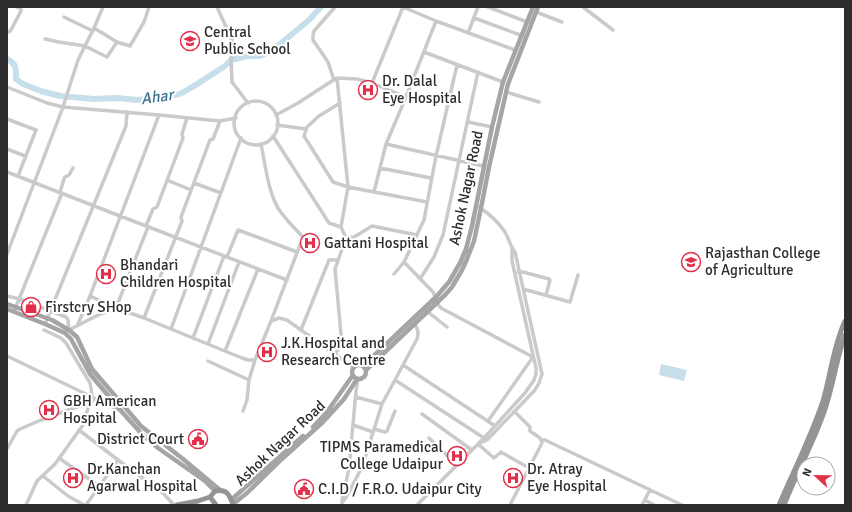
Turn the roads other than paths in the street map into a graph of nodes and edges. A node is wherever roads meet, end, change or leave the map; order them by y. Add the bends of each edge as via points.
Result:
1 (16, 7) edge
2 (149, 7) edge
3 (217, 7) edge
4 (335, 7) edge
5 (403, 7) edge
6 (478, 7) edge
7 (488, 7) edge
8 (504, 7) edge
9 (533, 7) edge
10 (538, 7) edge
11 (583, 7) edge
12 (101, 8) edge
13 (502, 12) junction
14 (536, 12) junction
15 (64, 17) dead end
16 (474, 18) junction
17 (436, 21) junction
18 (527, 22) junction
19 (562, 22) dead end
20 (93, 30) junction
21 (613, 30) dead end
22 (7, 31) edge
23 (468, 33) junction
24 (521, 36) junction
25 (526, 38) junction
26 (45, 39) dead end
27 (118, 42) junction
28 (85, 46) junction
29 (515, 50) junction
30 (424, 52) junction
31 (457, 64) junction
32 (478, 72) junction
33 (335, 79) junction
34 (503, 82) junction
35 (372, 83) junction
36 (7, 87) edge
37 (506, 92) junction
38 (406, 97) junction
39 (539, 102) dead end
40 (248, 103) junction
41 (340, 103) junction
42 (63, 107) junction
43 (127, 112) junction
44 (159, 115) junction
45 (276, 115) junction
46 (187, 118) junction
47 (236, 118) junction
48 (7, 119) edge
49 (220, 121) junction
50 (468, 122) junction
51 (278, 125) junction
52 (492, 127) junction
53 (306, 129) junction
54 (273, 136) junction
55 (241, 138) junction
56 (261, 144) junction
57 (386, 144) junction
58 (7, 149) edge
59 (26, 156) junction
60 (436, 156) junction
61 (460, 161) junction
62 (484, 166) junction
63 (73, 168) dead end
64 (380, 168) junction
65 (7, 172) edge
66 (18, 176) junction
67 (431, 178) junction
68 (167, 180) junction
69 (34, 182) junction
70 (194, 183) junction
71 (348, 187) junction
72 (191, 190) junction
73 (374, 192) junction
74 (61, 193) junction
75 (221, 193) junction
76 (427, 202) junction
77 (476, 205) junction
78 (93, 206) junction
79 (481, 208) junction
80 (120, 216) junction
81 (147, 227) junction
82 (342, 227) junction
83 (418, 235) junction
84 (176, 238) junction
85 (346, 238) junction
86 (7, 240) edge
87 (11, 242) junction
88 (201, 247) junction
89 (512, 249) junction
90 (297, 252) junction
91 (7, 254) edge
92 (226, 257) junction
93 (338, 260) junction
94 (239, 262) junction
95 (404, 262) junction
96 (258, 269) junction
97 (519, 272) junction
98 (515, 273) junction
99 (394, 274) dead end
100 (578, 275) dead end
101 (420, 279) junction
102 (287, 280) junction
103 (523, 289) junction
104 (546, 295) junction
105 (7, 296) edge
106 (90, 296) junction
107 (436, 297) junction
108 (20, 299) junction
109 (438, 303) junction
110 (7, 304) edge
111 (7, 308) edge
112 (116, 308) junction
113 (15, 309) junction
114 (50, 311) junction
115 (428, 312) junction
116 (47, 318) junction
117 (144, 318) junction
118 (271, 321) junction
119 (845, 321) edge
120 (45, 324) junction
121 (78, 324) junction
122 (415, 324) junction
123 (447, 326) dead end
124 (171, 329) junction
125 (44, 330) dead end
126 (69, 330) junction
127 (302, 330) junction
128 (64, 332) junction
129 (845, 335) edge
130 (193, 338) junction
131 (208, 344) junction
132 (225, 350) junction
133 (335, 354) junction
134 (538, 354) junction
135 (533, 355) junction
136 (7, 356) edge
137 (255, 360) junction
138 (208, 361) dead end
139 (403, 365) junction
140 (354, 368) junction
141 (364, 368) junction
142 (356, 378) junction
143 (248, 380) junction
144 (395, 380) junction
145 (86, 394) junction
146 (356, 396) junction
147 (93, 398) junction
148 (90, 402) junction
149 (382, 404) junction
150 (128, 410) junction
151 (242, 411) dead end
152 (395, 411) dead end
153 (122, 412) junction
154 (515, 412) junction
155 (422, 414) dead end
156 (488, 421) junction
157 (353, 425) junction
158 (495, 426) junction
159 (79, 430) junction
160 (374, 431) junction
161 (429, 438) dead end
162 (484, 438) junction
163 (542, 440) junction
164 (478, 444) junction
165 (7, 449) edge
166 (472, 450) junction
167 (59, 458) junction
168 (118, 460) junction
169 (457, 465) junction
170 (529, 468) junction
171 (43, 476) junction
172 (99, 486) junction
173 (217, 490) junction
174 (650, 490) junction
175 (210, 497) junction
176 (645, 500) junction
177 (232, 503) edge
178 (341, 504) edge
179 (26, 505) edge
180 (85, 505) edge
181 (174, 505) edge
182 (177, 505) edge
183 (216, 505) edge
184 (417, 505) edge
185 (510, 505) edge
186 (642, 505) edge
187 (654, 505) edge
188 (682, 505) edge
189 (779, 505) edge
190 (784, 505) edge

1 - 22 street via 21,9 21,12 11,30
2 - 27 street via 144,22 130,46
3 - 40 street via 232,40 232,82
4 - 33 street via 314,31 313,40 328,62
5 - 17 street
5 - 35 street
6 - 16 street
7 - 13 street
8 - 13 street
9 - 18 main road, Ashok Nagar Road
10 - 14 main road
11 - 21 street
12 - 20 street
13 - 18 street
14 - 19 street
14 - 25 main road
15 - 20 street
16 - 23 street
16 - 24 street
17 - 23 street
17 - 30 street
18 - 24 main road, Ashok Nagar Road
20 - 27 street
20 - 28 street
23 - 29 street
24 - 25 street
24 - 29 main road, Ashok Nagar Road
25 - 37 main road
26 - 28 street
27 - 28 street via 107,57
28 - 42 street
29 - 34 main road, Ashok Nagar Road
30 - 31 street
30 - 38 street
31 - 32 street
31 - 60 street
32 - 34 street
32 - 50 street
33 - 35 street via 357,79
33 - 41 street
33 - 45 street
34 - 52 main road, Ashok Nagar Road
35 - 38 street
36 - 42 street
37 - 39 street
37 - 79 main road
38 - 57 street
40 - 45 street via 264,102 271,106
40 - 47 street via 238,110
41 - 53 street via 319,116
41 - 71 street
42 - 43 street
42 - 69 street
43 - 44 street
43 - 78 street via 126,126
44 - 46 street
44 - 80 street
45 - 51 street
46 - 49 street
46 - 68 street via 183,138
47 - 49 street
47 - 55 street via 235,129
48 - 59 street via 36,130
49 - 70 street
50 - 52 street
50 - 61 street
51 - 53 street
51 - 54 street
52 - 62 main road, Ashok Nagar Road
53 - 71 street via 304,136 333,182
54 - 56 street
54 - 82 street via 329,223
55 - 56 street via 247,143
55 - 75 street
56 - 90 street via 271,190 278,208 303,237
57 - 60 street
57 - 64 street
58 - 59 street
59 - 66 street
60 - 61 street
60 - 67 street
61 - 62 street
61 - 101 street via 443,235 434,257
62 - 77 main road, Ashok Nagar Road
63 - 74 street via 64,179
64 - 67 street
64 - 73 street
65 - 66 street
66 - 69 street
67 - 76 street
68 - 72 street
68 - 81 street via 156,207 152,209
69 - 74 street
69 - 87 street
70 - 72 street
70 - 75 street
71 - 73 street
71 - 82 street
72 - 84 street
73 - 76 street
74 - 78 street
74 - 108 street
75 - 88 street
76 - 83 street
77 - 79 street
77 - 107 main road, Ashok Nagar Road via 463,256 452,277
78 - 80 street
78 - 114 street
79 - 89 street via 503,229
79 - 109 main road via 467,259 452,287
80 - 81 street
80 - 106 street
81 - 84 street
81 - 112 street
82 - 85 street
83 - 85 street via 372,226 354,237
83 - 95 street
84 - 88 street
84 - 117 street
85 - 93 street
86 - 87 street
87 - 91 street
88 - 92 street
88 - 124 street
89 - 97 street via 516,255
89 - 98 street
90 - 92 street via 238,230
90 - 102 street
92 - 94 street
92 - 130 street
93 - 127 street via 329,260
93 - 133 street via 334,269 342,345
94 - 96 street
94 - 131 street
95 - 99 street
95 - 101 street
96 - 102 street
96 - 132 street
97 - 98 street
97 - 103 street
97 - 104 street via 549,279
98 - 135 street
100 - 104 street via 570,302
101 - 107 street
102 - 118 street
103 - 104 street
103 - 134 street
105 - 108 street
106 - 112 street
106 - 121 street
107 - 109 street
107 - 141 main road, Ashok Nagar Road
108 - 113 street
108 - 114 street
109 - 115 main road
109 - 135 street via 441,308
110 - 113 main road
111 - 113 main road
112 - 117 street
112 - 121 street
113 - 116 main road
113 - 120 main road
114 - 116 street
114 - 126 street via 66,317
115 - 122 main road
115 - 123 street
116 - 120 street
116 - 126 main road
117 - 124 street
118 - 127 street via 279,318 287,320
118 - 137 street
119 - 189 highway via 819,410
120 - 128 main road
121 - 126 street
122 - 139 street via 418,336
122 - 141 main road
124 - 130 street
125 - 147 street via 66,343 90,383
126 - 128 street
126 - 150 main road via 77,337 92,369
127 - 133 street
128 - 153 main road via 71,339 90,374
129 - 190 highway via 824,412
130 - 131 street
131 - 132 street
132 - 137 street via 248,360
133 - 140 street
134 - 135 street
134 - 154 street via 542,372 539,383
135 - 156 street
135 - 158 street via 536,371 532,383
136 - 145 street
137 - 143 street
138 - 143 street
139 - 144 street
139 - 156 street
140 - 141 main road
140 - 142 main road via 352,373
141 - 142 main road via 365,377
142 - 146 street
142 - 177 main road via 316,425
143 - 151 street via 247,400
144 - 149 street
144 - 162 street
145 - 147 street
145 - 148 street
146 - 149 street
146 - 157 street
147 - 148 street
147 - 153 street
148 - 159 street
148 - 165 street via 20,429
149 - 160 street
150 - 153 street
150 - 173 main road via 141,426
152 - 160 street via 387,431
153 - 173 main road via 158,448
154 - 163 street via 530,427 530,431
154 - 164 street via 486,440
155 - 166 street
156 - 158 street
157 - 160 street
157 - 178 street via 349,468
158 - 162 street
159 - 167 street
159 - 168 street
160 - 178 street via 359,473
161 - 169 street
162 - 164 street
163 - 170 street
163 - 174 street
164 - 166 street
164 - 170 street via 494,458 501,452
166 - 169 street
167 - 171 street
167 - 172 street
168 - 172 street
168 - 181 street via 163,493
169 - 184 street
170 - 185 street
171 - 179 street via 37,482
171 - 180 street via 68,496
172 - 180 street
173 - 175 highway
173 - 177 highway via 229,495
174 - 176 street
174 - 188 street
175 - 182 highway
175 - 183 highway
176 - 186 street
176 - 187 street

